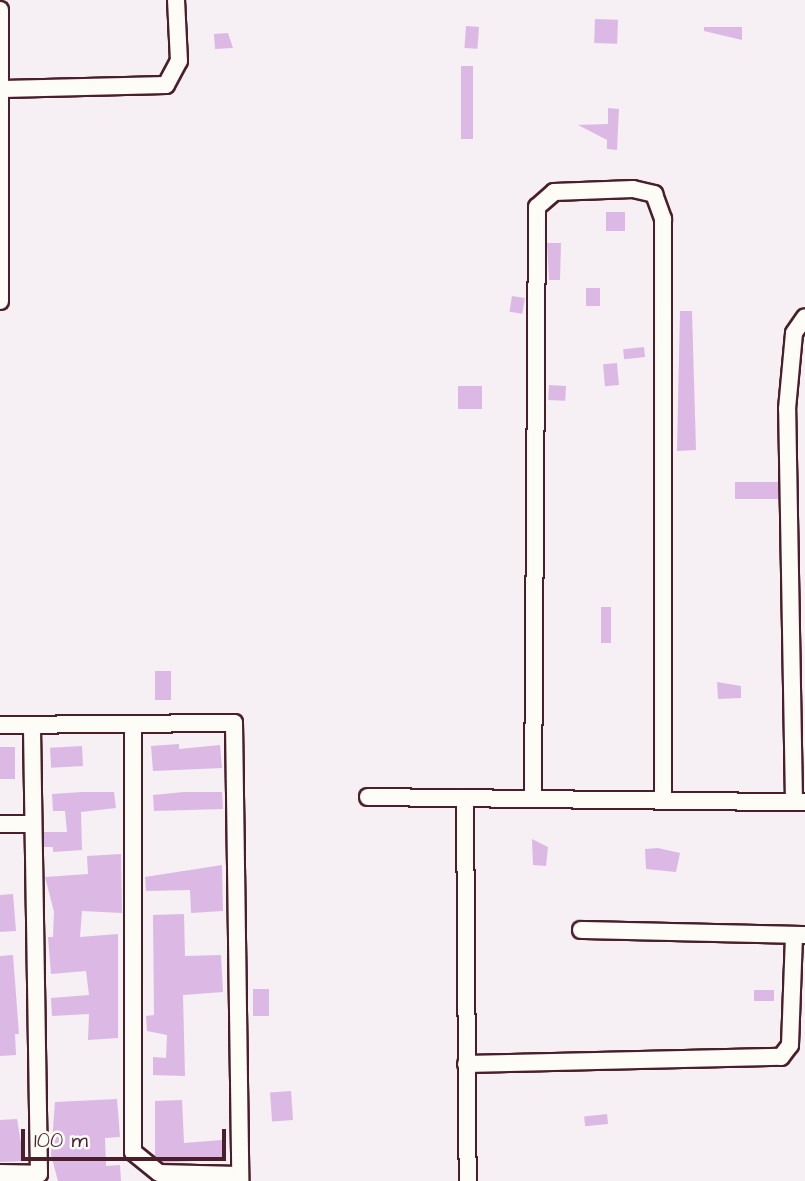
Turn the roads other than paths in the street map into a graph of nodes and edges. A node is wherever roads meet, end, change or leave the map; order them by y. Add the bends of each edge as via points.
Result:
1 (176, 0) edge
2 (0, 10) edge
3 (3, 89) junction
4 (0, 301) edge
5 (805, 317) edge
6 (0, 724) edge
7 (134, 724) junction
8 (32, 725) junction
9 (368, 797) dead end
10 (465, 798) junction
11 (533, 799) junction
12 (663, 800) junction
13 (799, 802) edge
14 (0, 824) edge
15 (32, 824) junction
16 (581, 930) dead end
17 (799, 935) edge
18 (466, 1064) junction
19 (0, 1173) edge
20 (239, 1178) edge
21 (468, 1181) edge

1 - 3 street via 179,61 166,85
2 - 3 street
3 - 4 street
5 - 13 street via 794,333 787,409
6 - 8 street
7 - 8 street
7 - 20 street via 133,1152 159,1173
7 - 20 street via 234,723
8 - 15 street
9 - 10 street
10 - 11 street
10 - 18 street
11 - 12 street
11 - 12 street via 537,207 543,196 554,192 634,189 654,194 663,219
12 - 13 street
14 - 15 street
15 - 19 street via 39,1174
16 - 17 street
17 - 18 street via 790,1045 781,1057
18 - 21 street

